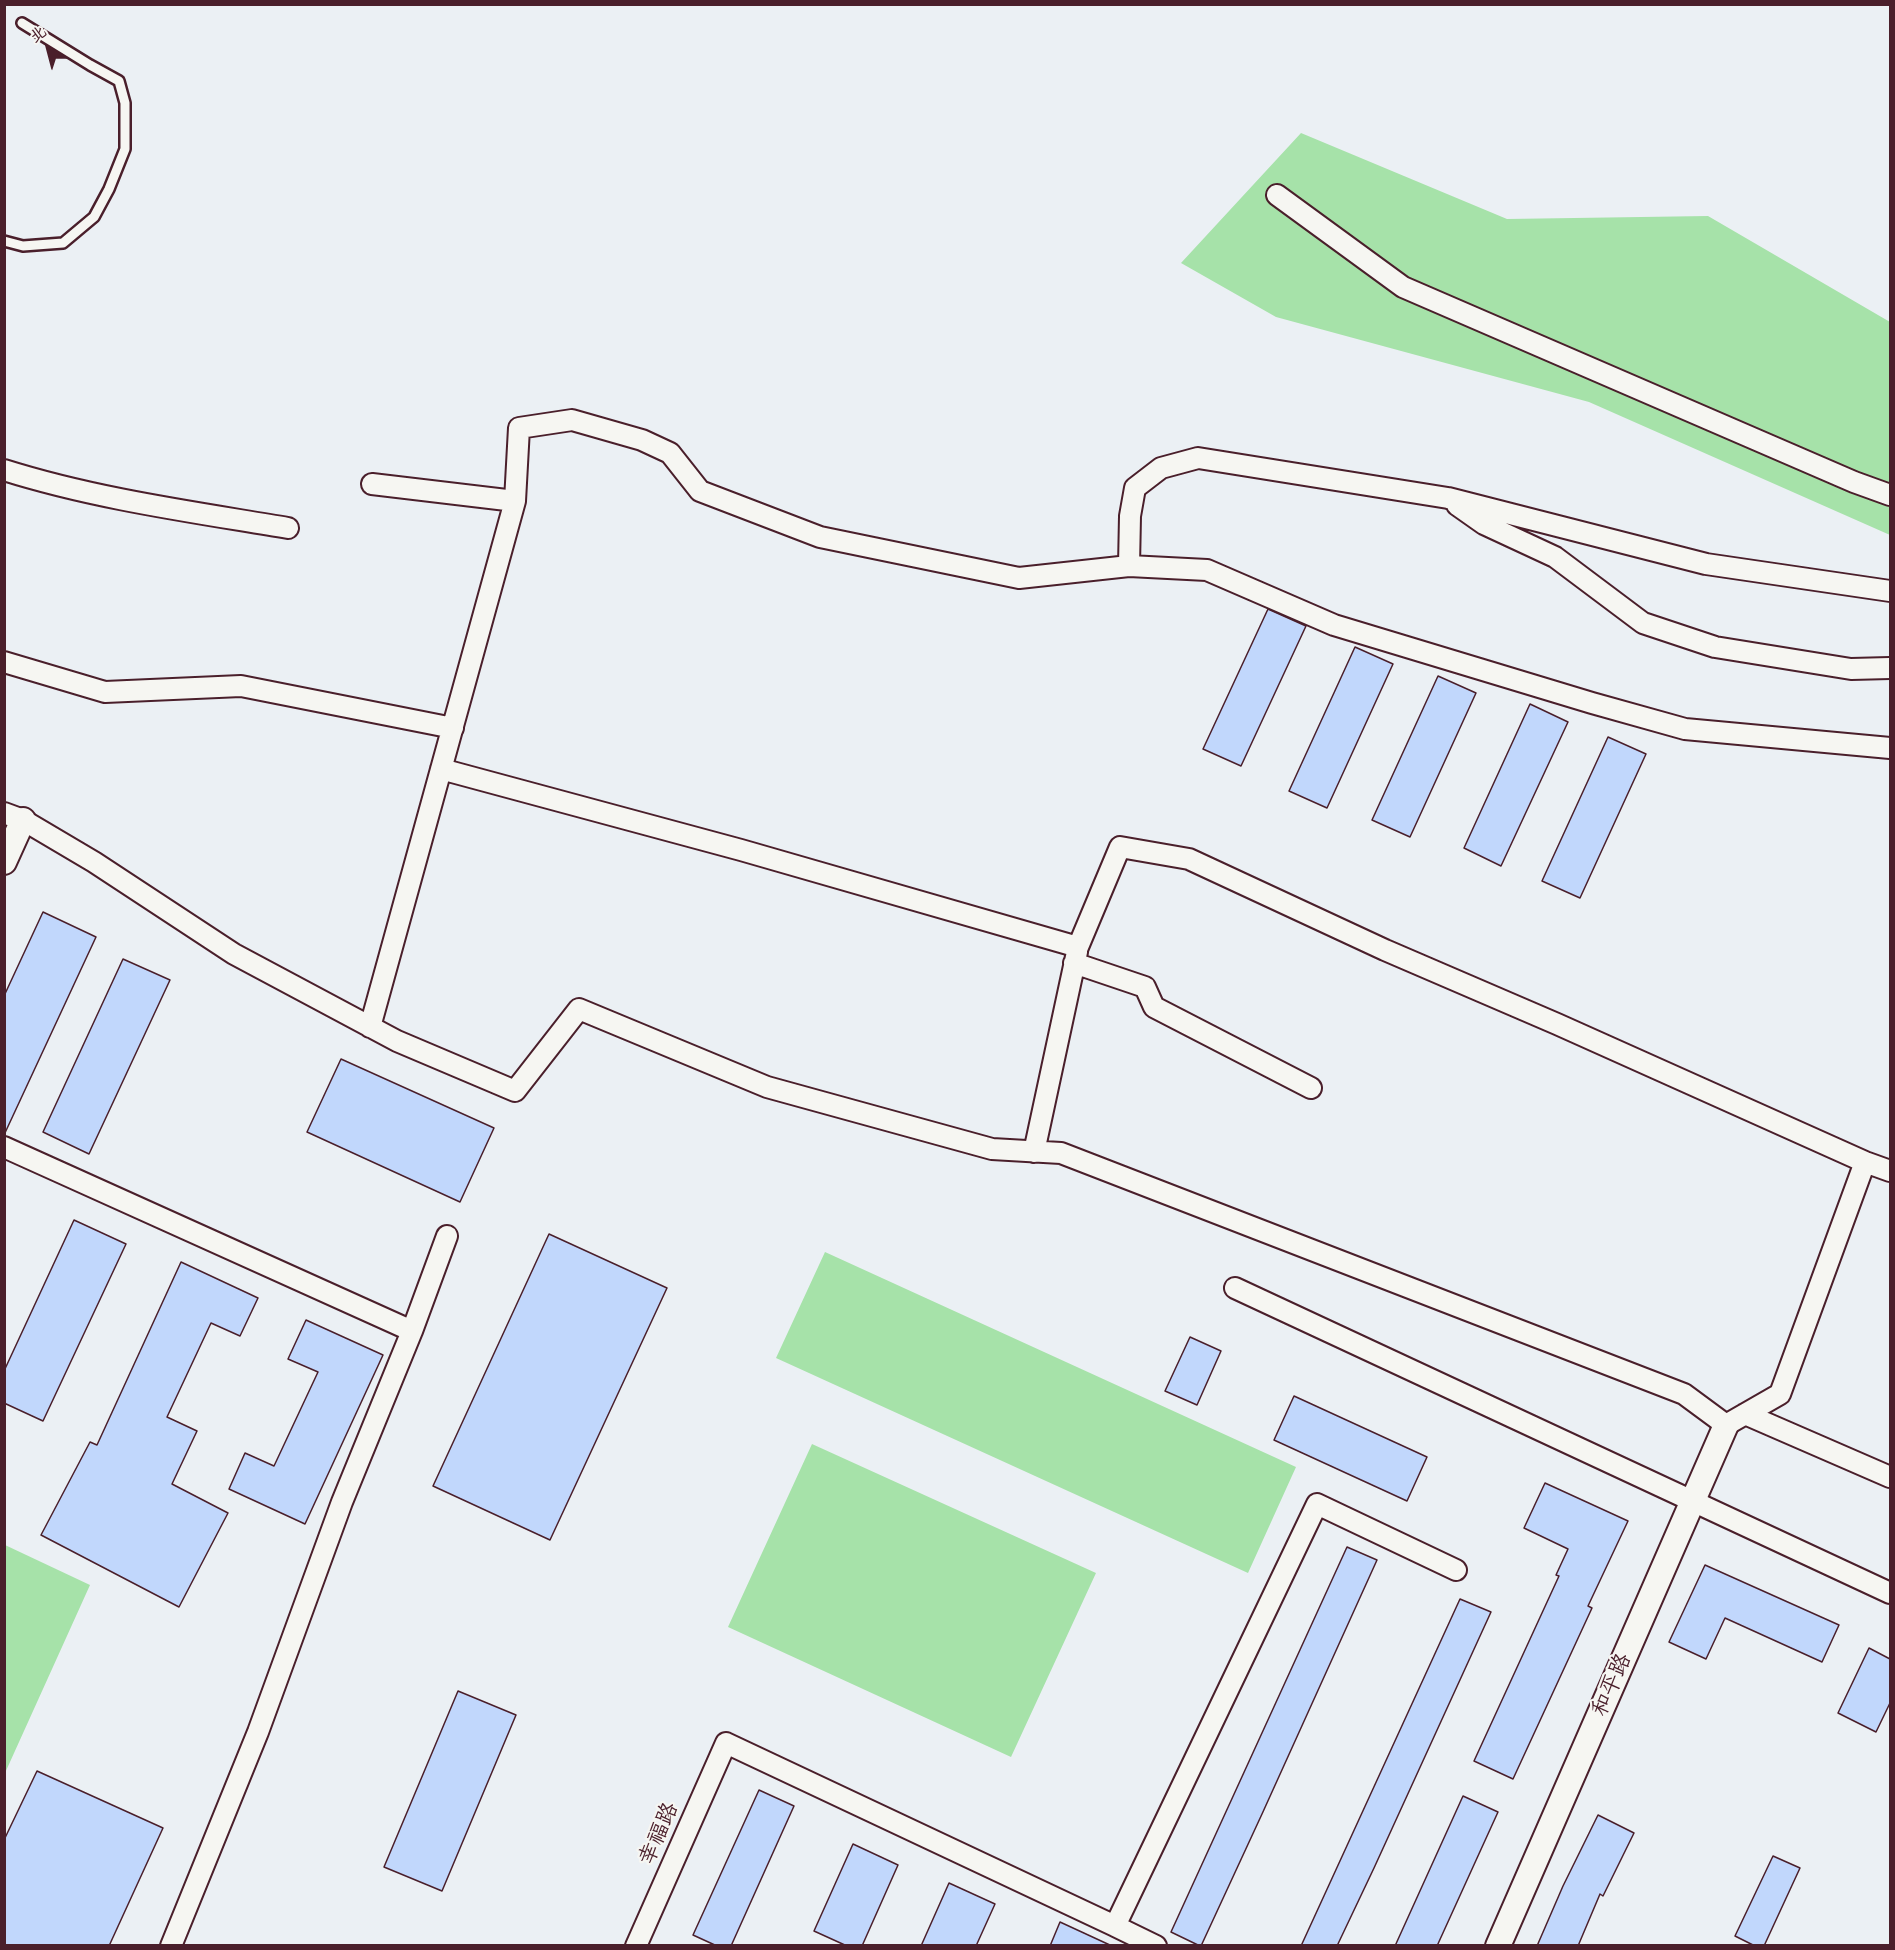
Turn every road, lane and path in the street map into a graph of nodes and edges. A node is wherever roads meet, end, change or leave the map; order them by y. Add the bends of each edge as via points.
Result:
1 (22, 23) dead end
2 (1277, 195) dead end
3 (4, 241) edge
4 (4, 470) edge
5 (372, 484) dead end
6 (1890, 495) edge
7 (1448, 498) junction
8 (516, 501) junction
9 (288, 528) dead end
10 (1129, 566) junction
11 (1890, 591) edge
12 (4, 662) edge
13 (1890, 668) edge
14 (453, 728) junction
15 (1890, 748) edge
16 (441, 769) junction
17 (14, 817) edge
18 (4, 862) edge
19 (1076, 955) junction
20 (370, 1027) junction
21 (1311, 1088) dead end
22 (4, 1147) edge
23 (1034, 1152) junction
24 (1865, 1162) junction
25 (1890, 1171) edge
26 (447, 1236) dead end
27 (1235, 1288) dead end
28 (412, 1331) junction
29 (1736, 1420) junction
30 (1890, 1477) edge
31 (1693, 1503) junction
32 (1456, 1570) dead end
33 (1890, 1593) edge
34 (1115, 1926) junction
35 (171, 1946) edge
36 (636, 1946) edge
37 (1156, 1946) edge
38 (1498, 1946) edge

1 - 3 lane via 119,81 125,103 125,149 94,216 63,243 23,246
2 - 6 street via 1403,287
4 - 9 street via 40,482
5 - 8 street
7 - 10 street via 1198,458 1161,468 1135,488
7 - 11 street via 1707,564
7 - 13 street via 1484,524 1555,558 1643,622 1715,647 1851,669
8 - 10 street via 519,428 572,420 642,440 670,453 700,491 820,537 1019,578
8 - 14 street
10 - 15 street via 1207,570 1334,625 1685,729
12 - 14 street via 105,692 241,686
14 - 16 street
16 - 19 street via 741,850
16 - 20 street
17 - 18 street
17 - 20 street via 94,862 234,954
19 - 21 street via 1145,987 1154,1007
19 - 23 street
19 - 24 street via 1119,847 1189,859
20 - 23 street via 514,1091 579,1009 767,1087 992,1149
22 - 28 street
23 - 29 street via 1061,1153 1684,1394
24 - 25 street
24 - 29 street via 1780,1394
26 - 28 street
27 - 31 street
28 - 35 street
29 - 30 street
29 - 31 street, 和平路
31 - 33 street
31 - 38 street, 和平路
32 - 34 street via 1317,1504
34 - 36 street, 幸福路 via 726,1743
34 - 37 street

